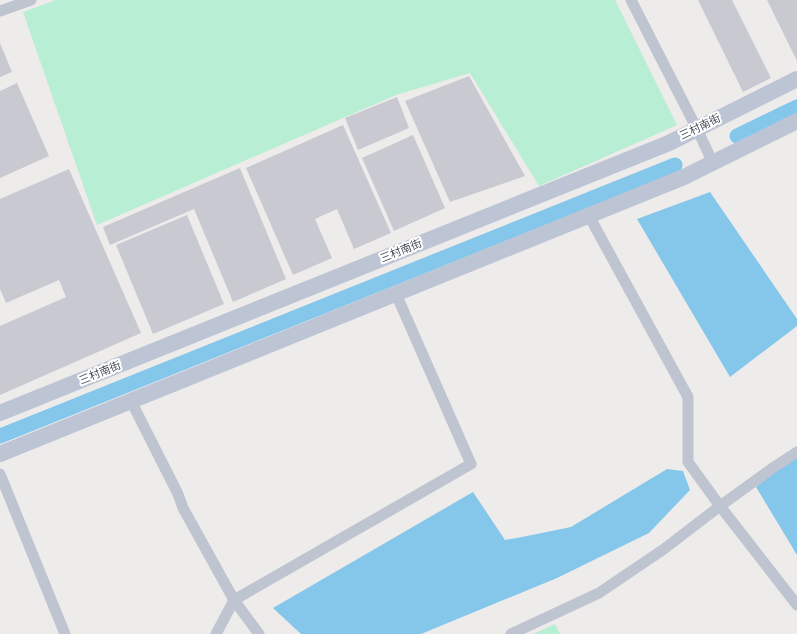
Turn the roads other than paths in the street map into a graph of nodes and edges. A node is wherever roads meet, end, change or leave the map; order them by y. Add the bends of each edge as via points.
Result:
1 (31, 0) edge
2 (631, 0) edge
3 (0, 12) edge
4 (797, 79) edge
5 (797, 121) edge
6 (697, 129) junction
7 (713, 163) junction
8 (589, 216) junction
9 (396, 294) junction
10 (131, 401) junction
11 (0, 413) edge
12 (797, 452) edge
13 (0, 454) edge
14 (0, 474) edge
15 (720, 506) junction
16 (234, 600) junction
17 (797, 605) edge
18 (65, 634) edge
19 (216, 634) edge
20 (259, 634) edge
21 (511, 634) edge

1 - 3 street
2 - 6 street
4 - 6 street, 三村南街
5 - 7 street
6 - 7 street
6 - 11 street, 三村南街 via 669,143
7 - 8 street
8 - 9 street
8 - 15 street via 688,397 688,462
9 - 10 street
9 - 16 street via 471,464
10 - 13 street
10 - 16 street via 178,494 182,508
12 - 15 street
14 - 18 street
15 - 17 street
15 - 21 street via 664,549 599,593
16 - 19 street
16 - 20 street

